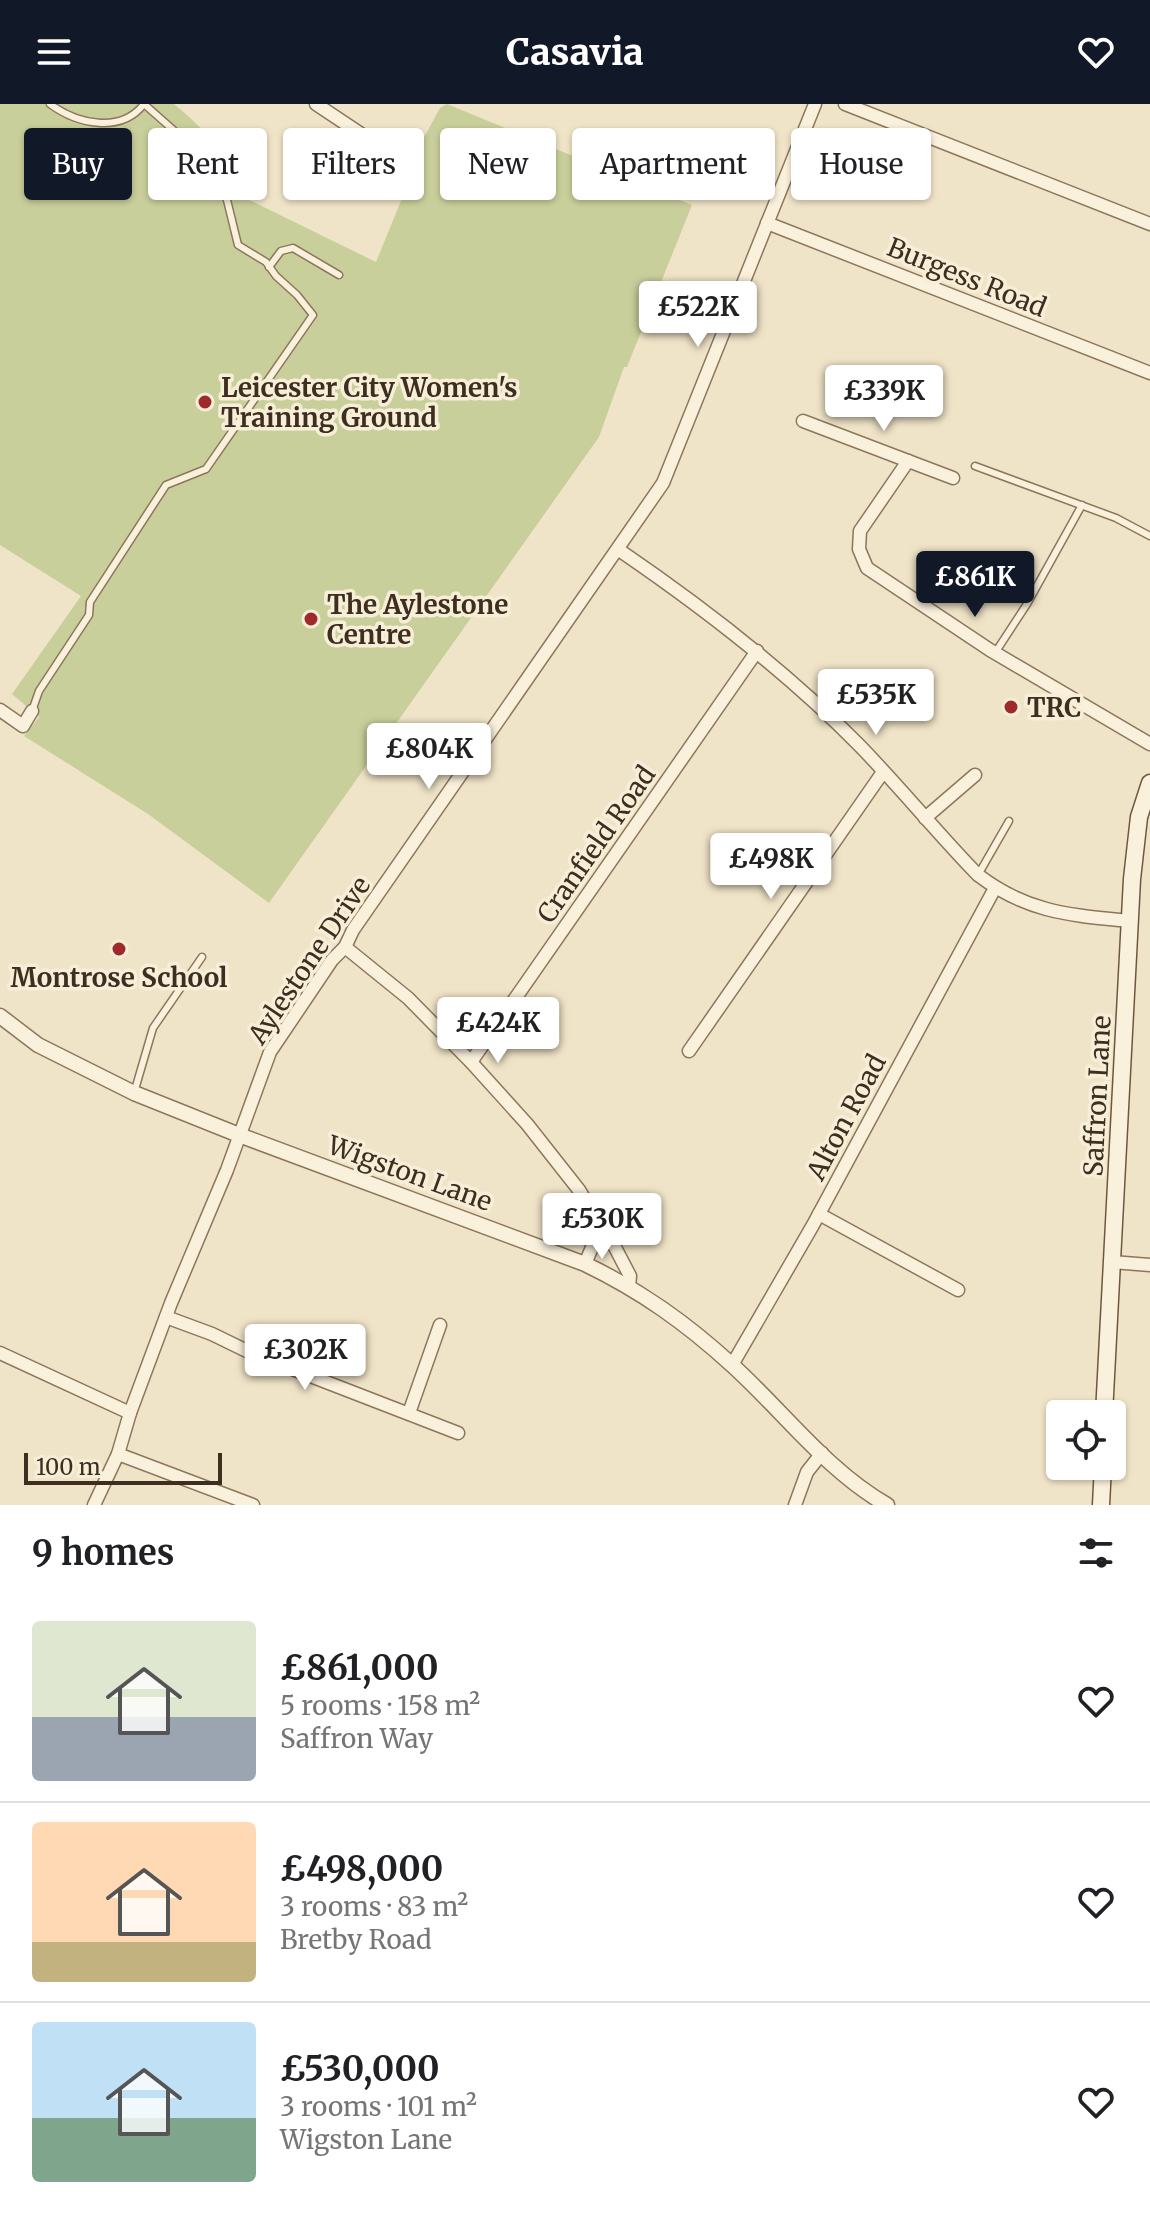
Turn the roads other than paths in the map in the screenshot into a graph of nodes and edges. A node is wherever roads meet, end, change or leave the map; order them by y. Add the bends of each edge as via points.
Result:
1 (50, 104) edge
2 (144, 104) edge
3 (318, 104) edge
4 (815, 104) edge
5 (845, 104) edge
6 (353, 128) edge
7 (767, 223) junction
8 (1150, 224) edge
9 (269, 267) junction
10 (339, 275) dead end
11 (1150, 373) edge
12 (803, 421) dead end
13 (908, 461) junction
14 (975, 466) dead end
15 (953, 478) dead end
16 (1082, 505) junction
17 (1150, 536) edge
18 (619, 550) junction
19 (757, 651) junction
20 (995, 653) junction
21 (0, 710) edge
22 (32, 711) joint
23 (1150, 744) edge
24 (883, 772) junction
25 (975, 775) dead end
26 (1150, 783) edge
27 (925, 818) junction
28 (1009, 821) dead end
29 (1143, 839) edge
30 (978, 875) junction
31 (995, 888) junction
32 (1130, 921) junction
33 (345, 947) junction
34 (202, 957) dead end
35 (0, 1016) edge
36 (689, 1051) dead end
37 (471, 1062) junction
38 (134, 1093) junction
39 (239, 1135) junction
40 (819, 1214) junction
41 (601, 1226) junction
42 (1112, 1262) junction
43 (585, 1264) junction
44 (1150, 1265) edge
45 (629, 1286) junction
46 (958, 1290) dead end
47 (166, 1317) junction
48 (440, 1325) dead end
49 (0, 1353) edge
50 (732, 1365) junction
51 (1105, 1400) edge
52 (130, 1413) junction
53 (409, 1413) junction
54 (458, 1433) dead end
55 (822, 1453) junction
56 (118, 1454) junction
57 (1102, 1480) edge
58 (94, 1505) edge
59 (253, 1505) edge
60 (795, 1505) edge
61 (887, 1505) edge
62 (1101, 1505) edge

1 - 2 lane via 72,118 117,123
2 - 9 lane via 204,157 227,200 238,245
3 - 6 street
4 - 7 street, Aylestone Drive
5 - 8 street
7 - 11 street, Burgess Road
7 - 18 street, Aylestone Drive via 659,491
9 - 10 lane via 277,254 293,248
9 - 22 lane via 313,315 206,469 166,485 90,602 89,615 39,691
12 - 13 street
13 - 15 street
13 - 20 street via 860,531 862,560
14 - 16 lane
16 - 17 lane
16 - 20 lane
18 - 19 street
18 - 33 street, Aylestone Drive
19 - 24 street
19 - 37 street, Cranfield Road
20 - 23 street
21 - 22 street via 23,726
24 - 27 street
24 - 36 street
25 - 27 street
26 - 29 main road, Saffron Lane
27 - 30 street
28 - 30 lane
29 - 32 main road, Saffron Lane
30 - 31 street
31 - 32 street via 1043,909
31 - 40 street, Alton Road
32 - 42 main road, Saffron Lane
33 - 37 street via 408,998
33 - 39 street, Aylestone Drive via 270,1052
34 - 38 lane via 153,1028
35 - 38 street, Wigston Lane via 38,1045
37 - 41 street via 527,1124
38 - 39 street, Wigston Lane
39 - 43 street, Wigston Lane
39 - 47 street, Aylestone Drive
40 - 46 street
40 - 50 street, Alton Road
41 - 43 street
41 - 45 street via 630,1276
42 - 44 street
42 - 51 main road, Saffron Lane
43 - 45 street, Wigston Lane
45 - 50 street, Wigston Lane
47 - 52 street, Aylestone Drive
47 - 53 street
48 - 53 street
49 - 52 street
50 - 55 street, Wigston Lane
52 - 56 street, Aylestone Drive
53 - 54 street
55 - 60 street via 807,1472
55 - 61 street, Wigston Lane
56 - 58 street, Aylestone Drive
56 - 59 street
57 - 62 main road

